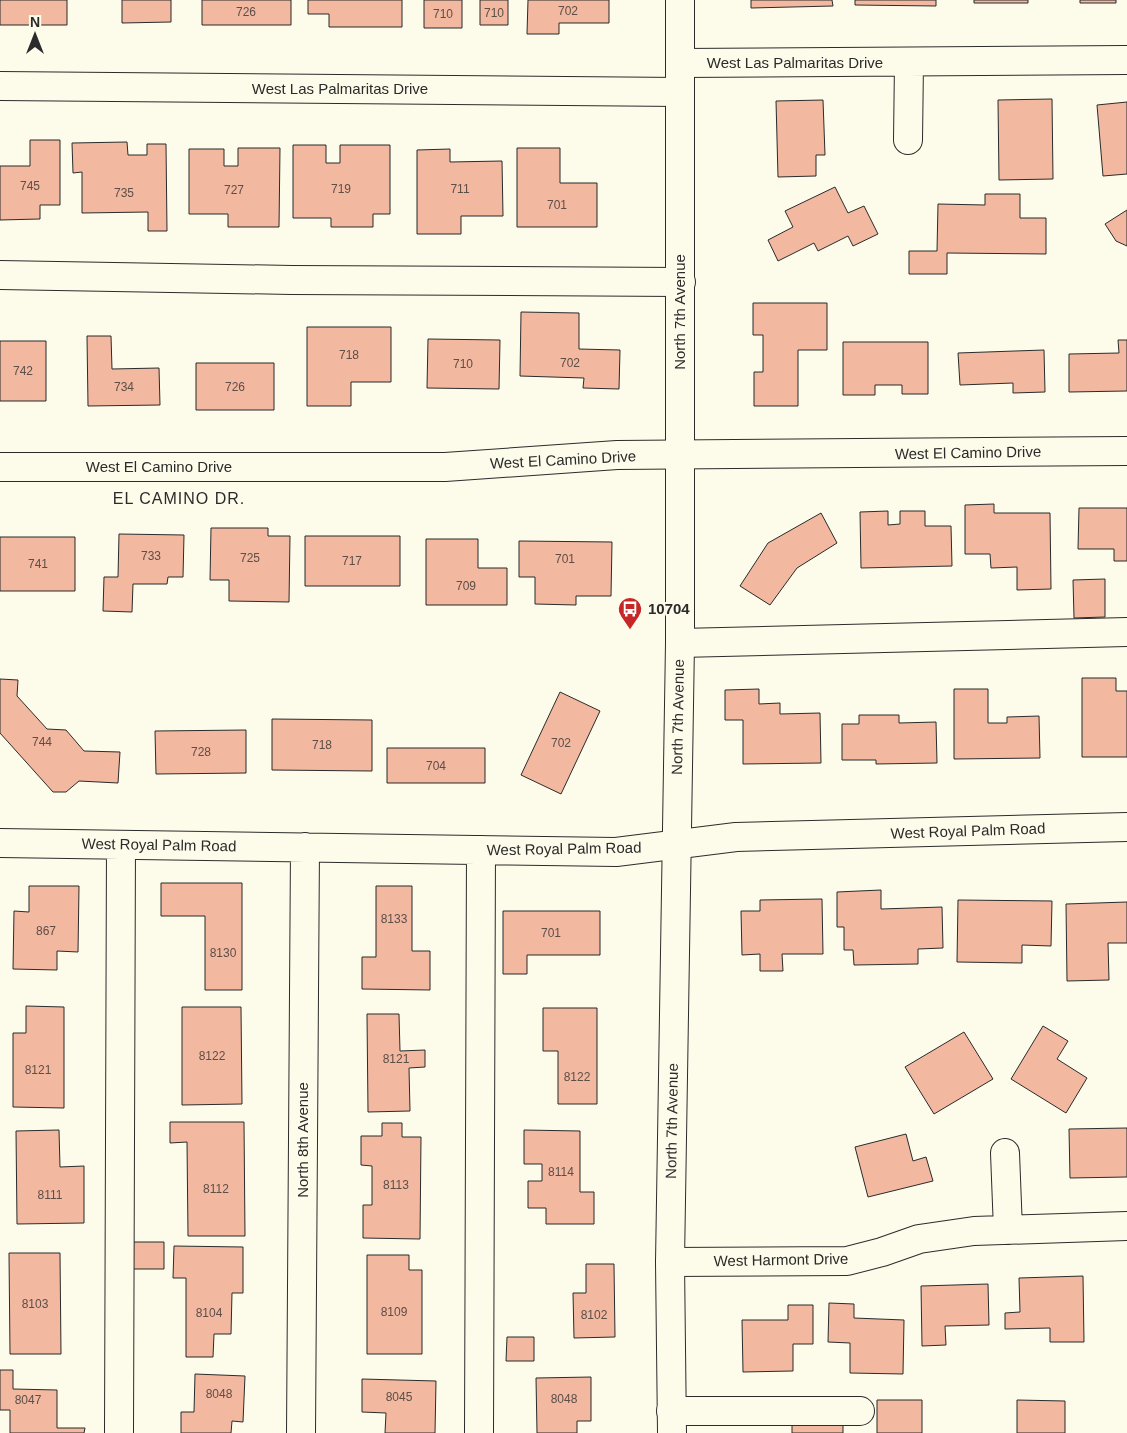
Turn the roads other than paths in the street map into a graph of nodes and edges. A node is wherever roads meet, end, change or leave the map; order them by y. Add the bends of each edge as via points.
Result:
1 (680, 0) edge
2 (1127, 60) edge
3 (909, 62) junction
4 (681, 63) junction
5 (0, 86) edge
6 (680, 92) junction
7 (908, 140) dead end
8 (0, 275) edge
9 (681, 282) junction
10 (1127, 451) edge
11 (679, 455) junction
12 (0, 468) edge
13 (1127, 632) edge
14 (680, 642) junction
15 (1127, 827) edge
16 (0, 843) edge
17 (122, 845) junction
18 (676, 846) junction
19 (305, 848) junction
20 (481, 850) junction
21 (1005, 1153) dead end
22 (1127, 1226) edge
23 (1008, 1230) junction
24 (670, 1262) junction
25 (860, 1411) dead end
26 (672, 1422) edge
27 (119, 1433) edge
28 (301, 1433) edge
29 (479, 1433) edge

1 - 4 street, North 7th Avenue
2 - 3 street, West Las Palmaritas Drive
3 - 4 street, West Las Palmaritas Drive
3 - 7 street
4 - 6 street, North 7th Avenue
5 - 6 street, West Las Palmaritas Drive
6 - 9 street, North 7th Avenue
8 - 9 street
9 - 11 street, North 7th Avenue
10 - 11 street, West El Camino Drive
11 - 12 street, West El Camino Drive via 617,455 445,467
11 - 14 street, North 7th Avenue
13 - 14 street
14 - 18 street, North 7th Avenue
15 - 18 street, West Royal Palm Road via 736,837
16 - 17 street, West Royal Palm Road
17 - 19 street, West Royal Palm Road
17 - 27 street
18 - 20 street, West Royal Palm Road via 616,852
18 - 24 street, North 7th Avenue
19 - 20 street, West Royal Palm Road
19 - 28 street, North 8th Avenue
20 - 29 street
21 - 23 street
22 - 23 street, West Harmont Drive
23 - 24 street, West Harmont Drive via 974,1231 919,1240 847,1261
24 - 26 street, North 7th Avenue
25 - 26 street

